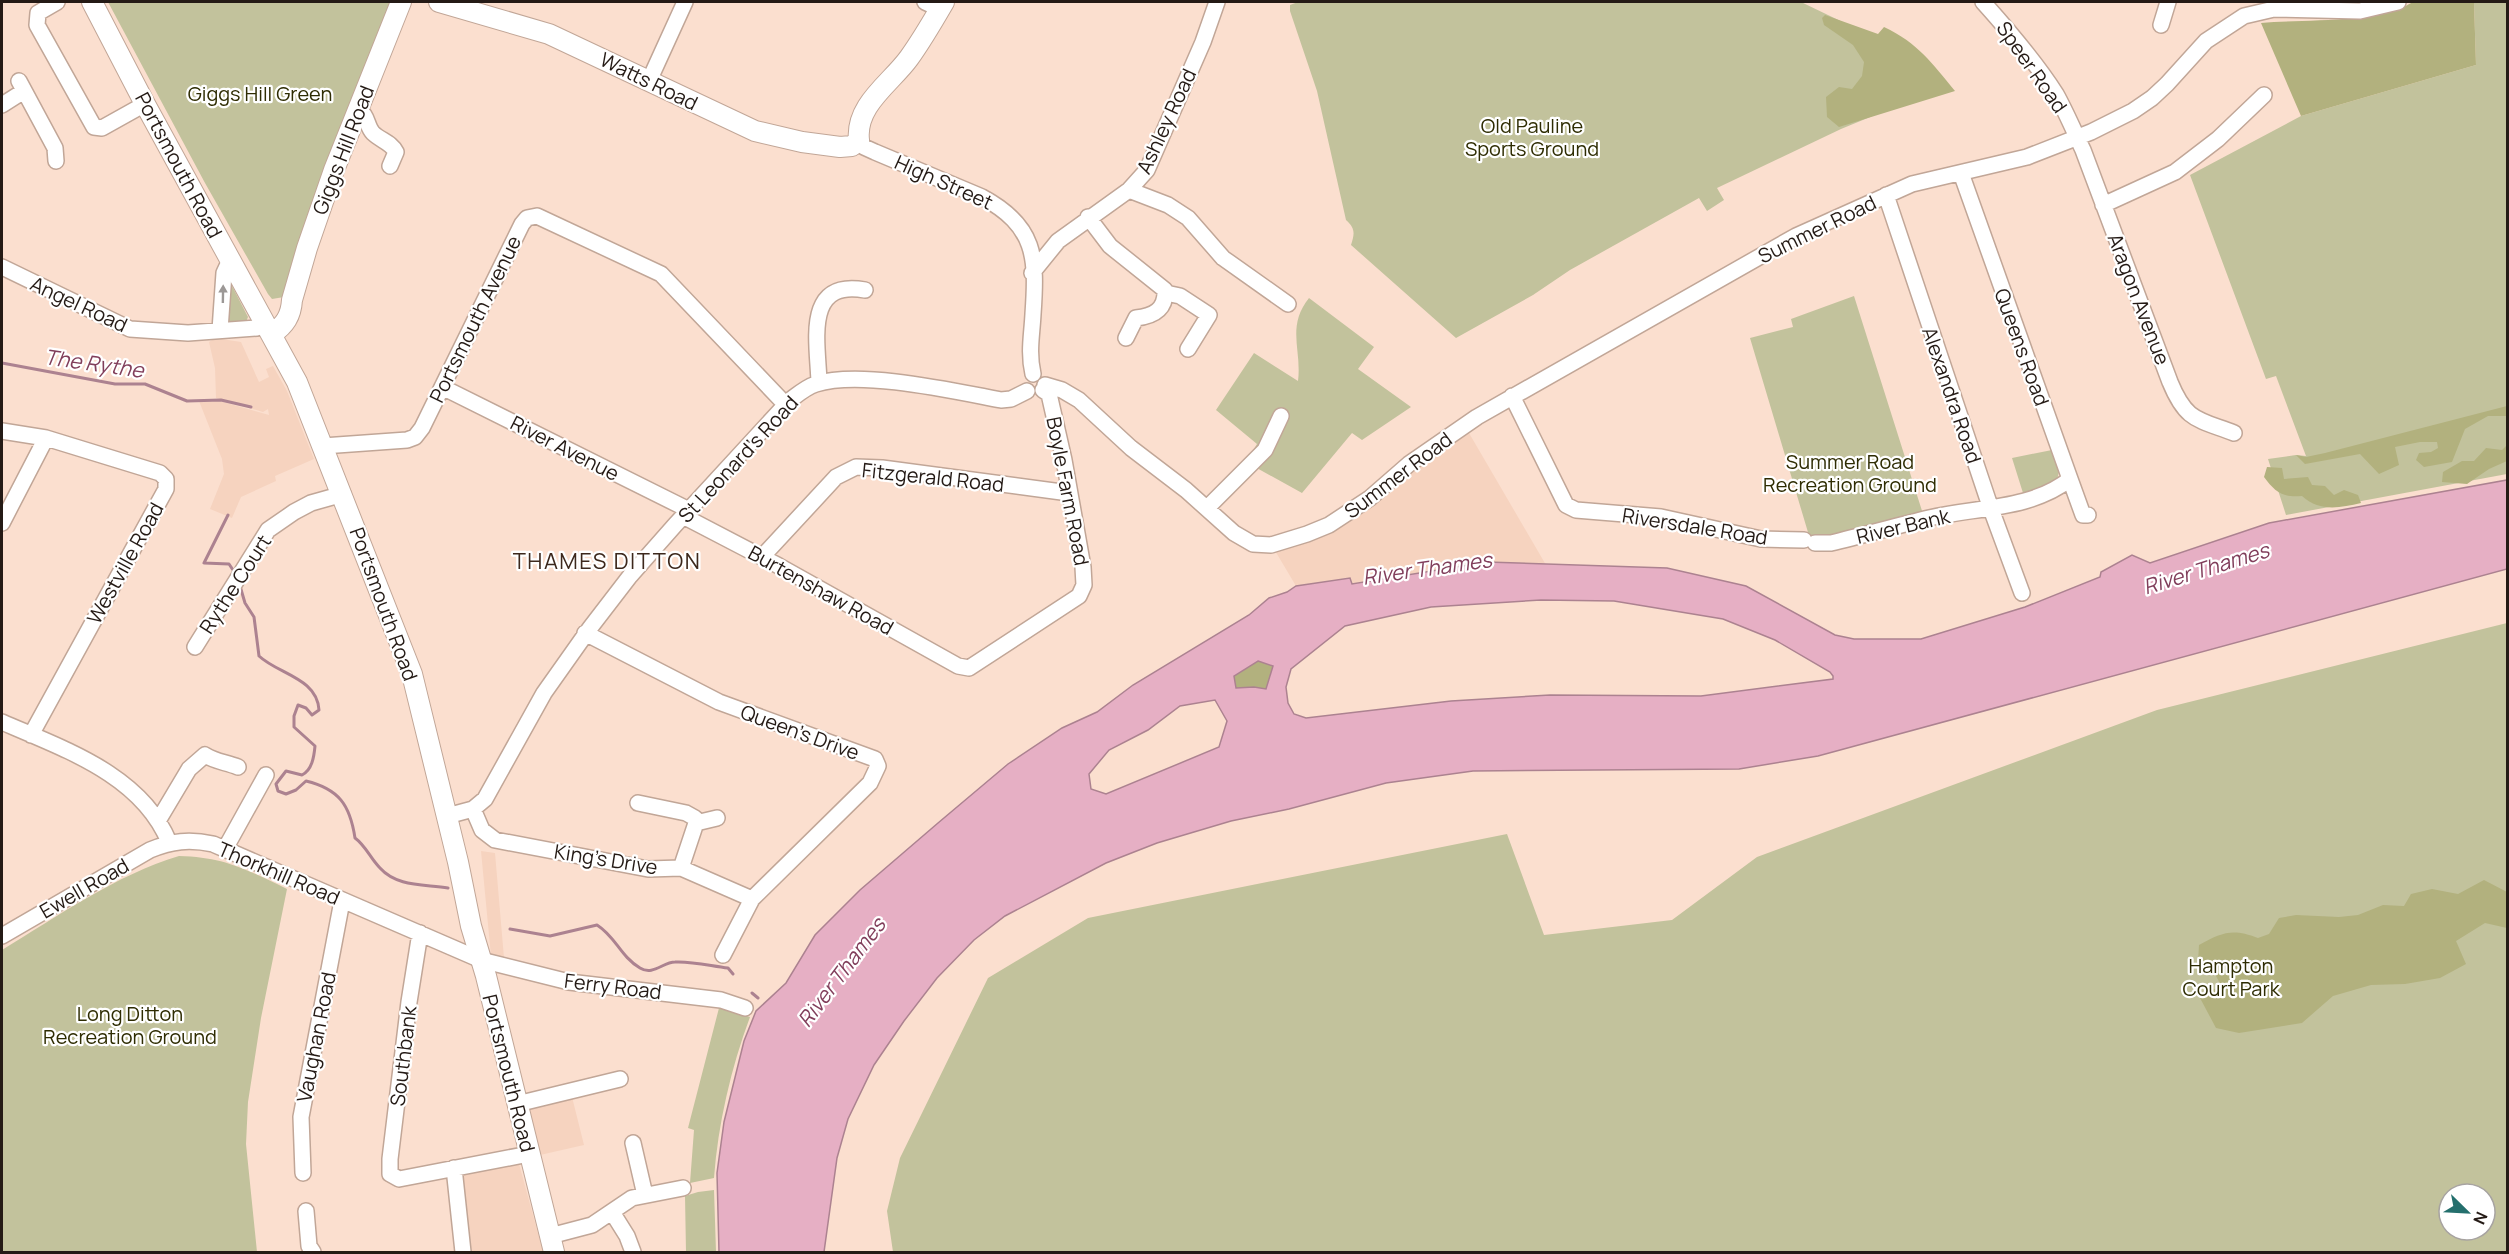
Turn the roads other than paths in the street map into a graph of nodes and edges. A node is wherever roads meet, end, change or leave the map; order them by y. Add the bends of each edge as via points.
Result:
1 (57, 2) edge
2 (92, 2) edge
3 (401, 2) edge
4 (439, 2) edge
5 (685, 2) edge
6 (1218, 2) edge
7 (1983, 2) edge
8 (2168, 2) edge
9 (2398, 2) edge
10 (936, 4) edge
11 (464, 5) edge
12 (2242, 9) edge
13 (2161, 25) dead end
14 (649, 81) junction
15 (2264, 94) dead end
16 (145, 104) junction
17 (2, 105) edge
18 (358, 111) junction
19 (2076, 136) junction
20 (859, 140) junction
21 (56, 160) dead end
22 (390, 166) dead end
23 (1961, 173) junction
24 (1129, 190) junction
25 (1886, 195) junction
26 (2103, 205) junction
27 (1088, 217) junction
28 (1028, 237) junction
29 (1058, 241) junction
30 (230, 260) junction
31 (2, 267) edge
32 (1032, 273) junction
33 (857, 293) dead end
34 (1166, 293) junction
35 (1288, 304) dead end
36 (268, 328) junction
37 (220, 330) junction
38 (1126, 338) dead end
39 (1188, 349) dead end
40 (1033, 374) junction
41 (819, 383) junction
42 (442, 387) junction
43 (1044, 387) junction
44 (1027, 391) junction
45 (1512, 396) junction
46 (786, 405) junction
47 (1281, 416) dead end
48 (2, 430) edge
49 (2234, 433) dead end
50 (46, 438) junction
51 (323, 446) junction
52 (2070, 479) junction
53 (1069, 493) junction
54 (343, 494) junction
55 (1207, 508) junction
56 (1991, 509) junction
57 (686, 513) junction
58 (2088, 515) dead end
59 (2, 523) edge
60 (1809, 542) joint
61 (762, 557) junction
62 (2022, 593) dead end
63 (585, 633) junction
64 (195, 647) dead end
65 (958, 666) joint
66 (2, 722) edge
67 (31, 735) junction
68 (238, 767) dead end
69 (266, 775) dead end
70 (638, 802) dead end
71 (472, 809) junction
72 (447, 816) junction
73 (717, 818) dead end
74 (158, 821) junction
75 (696, 823) junction
76 (169, 842) junction
77 (225, 849) junction
78 (681, 867) junction
79 (752, 899) junction
80 (342, 901) junction
81 (420, 933) junction
82 (2, 936) edge
83 (723, 956) dead end
84 (481, 960) junction
85 (745, 1008) dead end
86 (620, 1079) dead end
87 (517, 1104) junction
88 (633, 1143) dead end
89 (529, 1154) junction
90 (454, 1168) junction
91 (303, 1173) dead end
92 (683, 1188) dead end
93 (645, 1195) junction
94 (306, 1212) dead end
95 (612, 1212) junction
96 (552, 1244) edge
97 (313, 1252) edge
98 (463, 1252) edge
99 (633, 1252) edge

1 - 16 street via 38,13 37,25 94,127 102,128
2 - 16 main road, Portsmouth Road
3 - 18 main road, Giggs Hill Road
4 - 11 main road, Watts Road
5 - 14 street
6 - 24 street, Ashley Road via 1147,170
7 - 19 street, Speer Road via 2038,68
8 - 13 street
9 - 12 street, Summer Road via 2360,11
10 - 20 main road via 908,60 869,103 860,123
11 - 14 main road, Watts Road via 544,32
12 - 19 street, Summer Road via 2152,98 2133,111
14 - 20 main road, Watts Road via 738,125 769,135 840,147 852,146
15 - 26 street via 2218,139 2175,172
16 - 30 main road, Portsmouth Road
17 - 21 street via 22,86 55,148
18 - 22 street via 375,136 394,147
18 - 36 main road, Giggs Hill Road via 318,213 292,300 270,312
19 - 23 street, Summer Road via 2027,157
19 - 26 street, Aragon Avenue
20 - 28 street, High Street via 864,147 999,206
23 - 25 street, Summer Road via 1912,184
23 - 52 street, Queens Road
24 - 27 street, Ashley Road
24 - 35 street via 1168,205 1188,218 1223,258
25 - 45 street, Summer Road via 1796,236
25 - 56 street, Alexandra Road
26 - 49 street, Aragon Avenue via 2183,409
27 - 29 street, Ashley Road
27 - 34 street via 1110,246 1159,283
28 - 29 street
28 - 32 street
29 - 32 street, Ashley Road
30 - 36 main road, Portsmouth Road
37 -> 30 street via 224,273
31 - 37 street, Angel Road via 130,329 188,333
32 - 40 street via 1029,340
33 - 41 street via 848,287 835,290 821,307 817,321
34 - 38 street via 1157,313 1136,318
34 - 39 street via 1186,299 1209,315
36 - 37 street, Angel Road
36 - 51 main road, Portsmouth Road via 297,382
40 - 43 street via 1041,376
40 - 44 street via 1024,382
41 - 44 street, St Leonard's Road via 859,379 1001,399
41 - 46 street, St Leonard's Road
42 - 46 street, Portsmouth Avenue via 522,224 537,216 661,274
42 - 51 street, Portsmouth Avenue via 415,438
42 - 57 street, River Avenue
43 - 44 street via 1033,394
43 - 53 street, Boyle Farm Road via 1051,401
43 - 55 street via 1062,390 1079,400 1131,448
45 - 55 street, Summer Road via 1409,464 1351,512 1307,534 1262,546 1253,544
45 - 60 street, Riversdale Road via 1566,505 1576,510 1661,517 1761,539
46 - 57 street, St Leonard's Road
47 - 55 street via 1265,450
48 - 50 street, Westville Road
50 - 59 street
50 - 67 street, Westville Road via 160,473 166,479 166,489
51 - 54 main road, Portsmouth Road
52 - 56 street, River Bank via 2046,495
52 - 58 street, Queens Road via 2083,515
53 - 61 street, Fitzgerald Road via 856,467 836,477
53 - 65 street, Boyle Farm Road via 1083,567 1082,592 974,665 964,669
54 - 64 street, Rythe Court via 311,503 268,530
54 - 72 main road, Portsmouth Road via 412,674
56 - 60 street, River Bank via 1931,518 1857,537
56 - 62 street, Alexandra Road
57 - 61 street, Burtenshaw Road
57 - 63 street, St Leonard's Road
61 - 65 street, Burtenshaw Road
63 - 71 street, St Leonard's Road via 526,723 485,799
63 - 79 street, Queen's Drive via 719,702 875,759 878,766 870,783
66 - 67 street
67 - 74 street via 114,776 133,791
68 - 74 street via 217,763 205,755 189,769
69 - 77 street
70 - 75 street via 687,813
71 - 72 street
71 - 78 street, King's Drive via 482,830 495,840 648,869
72 - 84 main road, Portsmouth Road
73 - 75 street
74 - 76 street
75 - 78 street
76 - 77 street, Thorkhill Road via 190,840
76 - 82 street, Ewell Road
77 - 80 street, Thorkhill Road
78 - 79 street, King's Drive
79 - 83 street
80 - 81 street, Thorkhill Road
80 - 91 street, Vaughan Road via 301,1117
81 - 84 street, Thorkhill Road
81 - 90 street, Southbank via 389,1170 399,1179
84 - 85 street, Ferry Road via 569,982 721,1000
84 - 87 main road, Portsmouth Road
86 - 87 street
87 - 89 main road, Portsmouth Road
88 - 93 street
89 - 90 street
89 - 96 main road, Portsmouth Road
90 - 98 street
92 - 93 street
93 - 95 street via 632,1198
94 - 97 street
95 - 96 street
95 - 99 street

